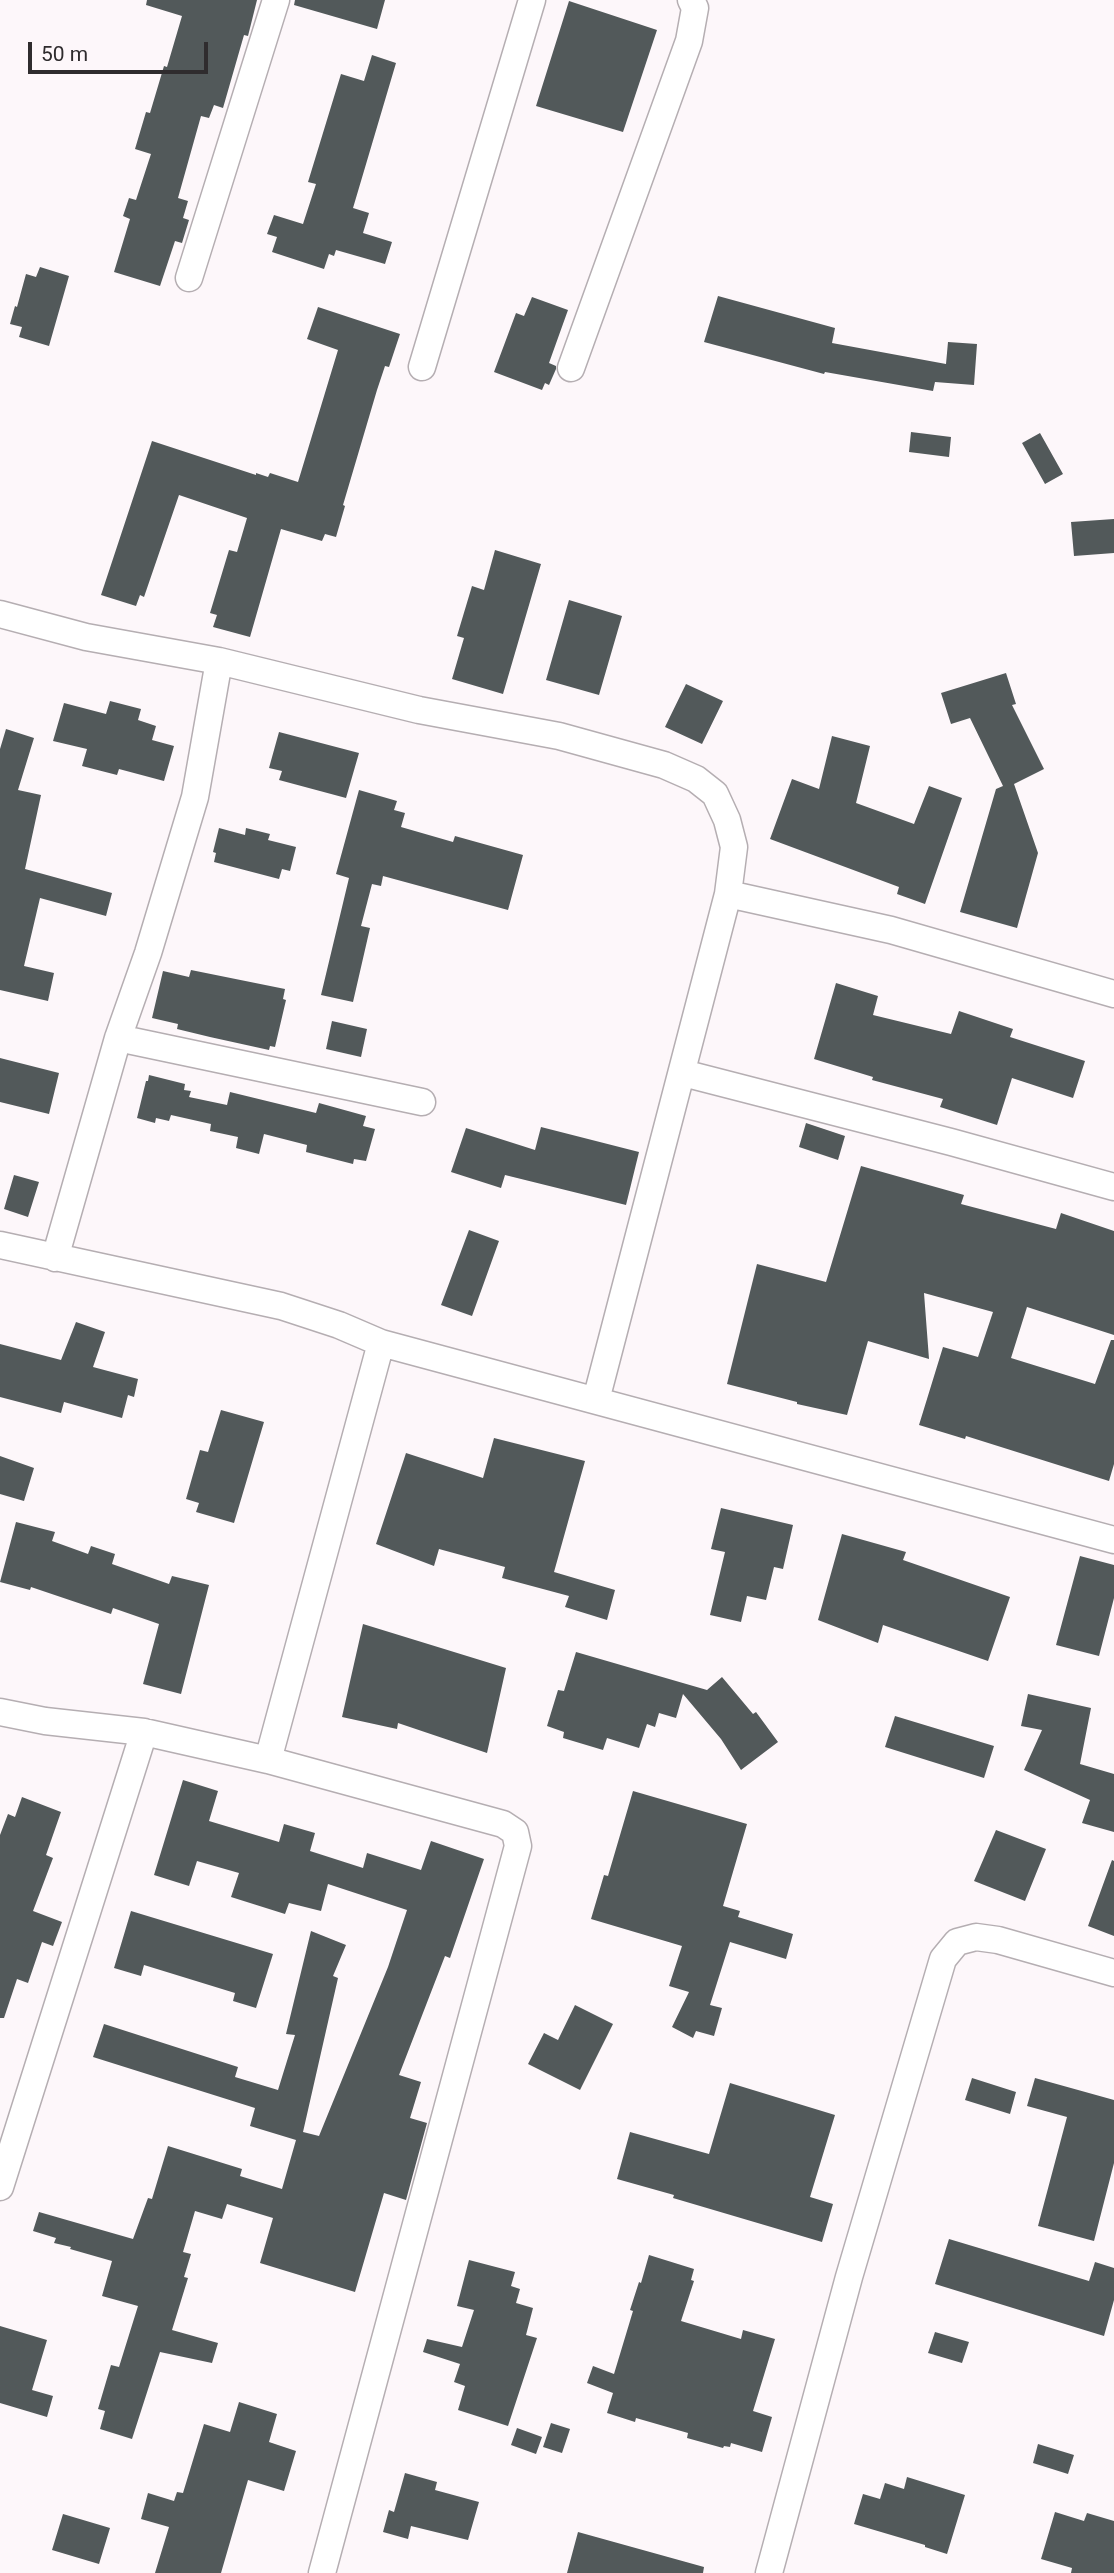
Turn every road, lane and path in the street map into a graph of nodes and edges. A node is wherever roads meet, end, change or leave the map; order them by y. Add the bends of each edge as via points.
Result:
1 (276, 0) edge
2 (532, 0) edge
3 (691, 0) edge
4 (189, 278) dead end
5 (422, 367) dead end
6 (571, 368) dead end
7 (0, 614) edge
8 (219, 661) junction
9 (728, 894) junction
10 (1114, 994) edge
11 (118, 1038) junction
12 (683, 1073) junction
13 (422, 1102) dead end
14 (1114, 1187) edge
15 (0, 1245) edge
16 (55, 1258) junction
17 (381, 1343) junction
18 (596, 1400) junction
19 (1114, 1540) edge
20 (0, 1712) edge
21 (144, 1732) junction
22 (268, 1760) junction
23 (1114, 1973) edge
24 (5, 2156) edge
25 (0, 2187) edge
26 (322, 2573) edge
27 (769, 2573) edge

1 - 4 street
2 - 5 street
3 - 6 street via 695,8 689,41
7 - 8 street via 86,637
8 - 9 street via 419,710 559,736 664,765 696,779 715,794 727,820 734,847
8 - 11 street via 195,797
9 - 10 street via 891,930
9 - 12 street
11 - 13 street
11 - 16 street
12 - 14 street
12 - 18 street
15 - 16 street
16 - 17 street via 281,1306
17 - 18 street
17 - 22 street
18 - 19 street
20 - 21 street
21 - 22 street
21 - 24 street
22 - 26 street via 503,1824 515,1832 518,1846
23 - 27 street via 976,1937 957,1942 943,1959 849,2277
24 - 25 street

